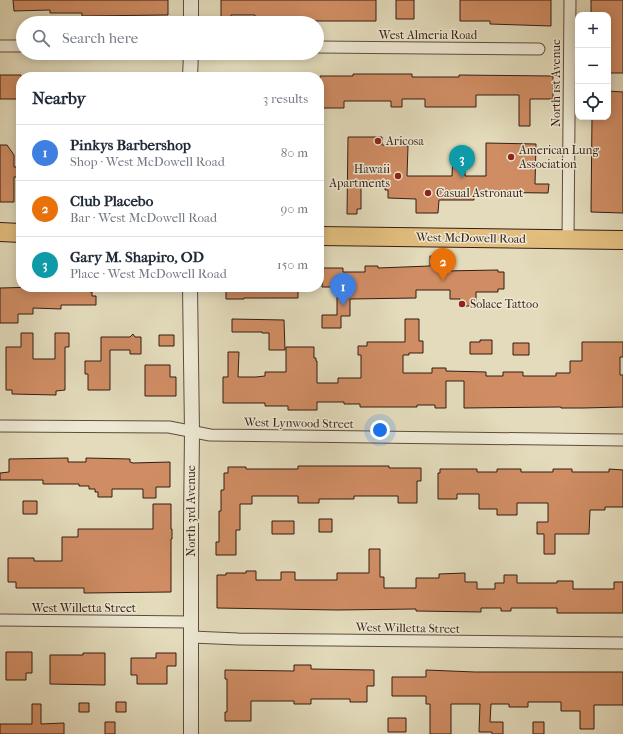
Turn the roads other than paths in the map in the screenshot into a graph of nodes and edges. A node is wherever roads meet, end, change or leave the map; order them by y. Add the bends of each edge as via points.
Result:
1 (191, 0) edge
2 (570, 0) edge
3 (191, 16) edge
4 (0, 46) edge
5 (16, 46) edge
6 (324, 47) edge
7 (539, 49) dead end
8 (191, 60) edge
9 (190, 72) edge
10 (0, 232) edge
11 (16, 233) edge
12 (324, 236) edge
13 (568, 239) junction
14 (623, 240) edge
15 (190, 292) edge
16 (0, 426) edge
17 (192, 432) junction
18 (623, 440) edge
19 (0, 620) edge
20 (191, 622) junction
21 (192, 637) junction
22 (623, 643) edge
23 (191, 734) edge

1 - 3 street
2 - 13 street, North 1st Avenue
4 - 5 street
6 - 7 street, West Almeria Road
8 - 9 street
10 - 11 main road
12 - 13 main road, West McDowell Road
13 - 14 main road, West McDowell Road
15 - 17 street, North 3rd Avenue
16 - 17 street, West Lynwood Street via 169,427
17 - 18 street, West Lynwood Street via 210,435
17 - 20 street, North 3rd Avenue
19 - 20 street, West Willetta Street
20 - 21 street, North 3rd Avenue
21 - 22 street, West Willetta Street
21 - 23 street, North 3rd Avenue

